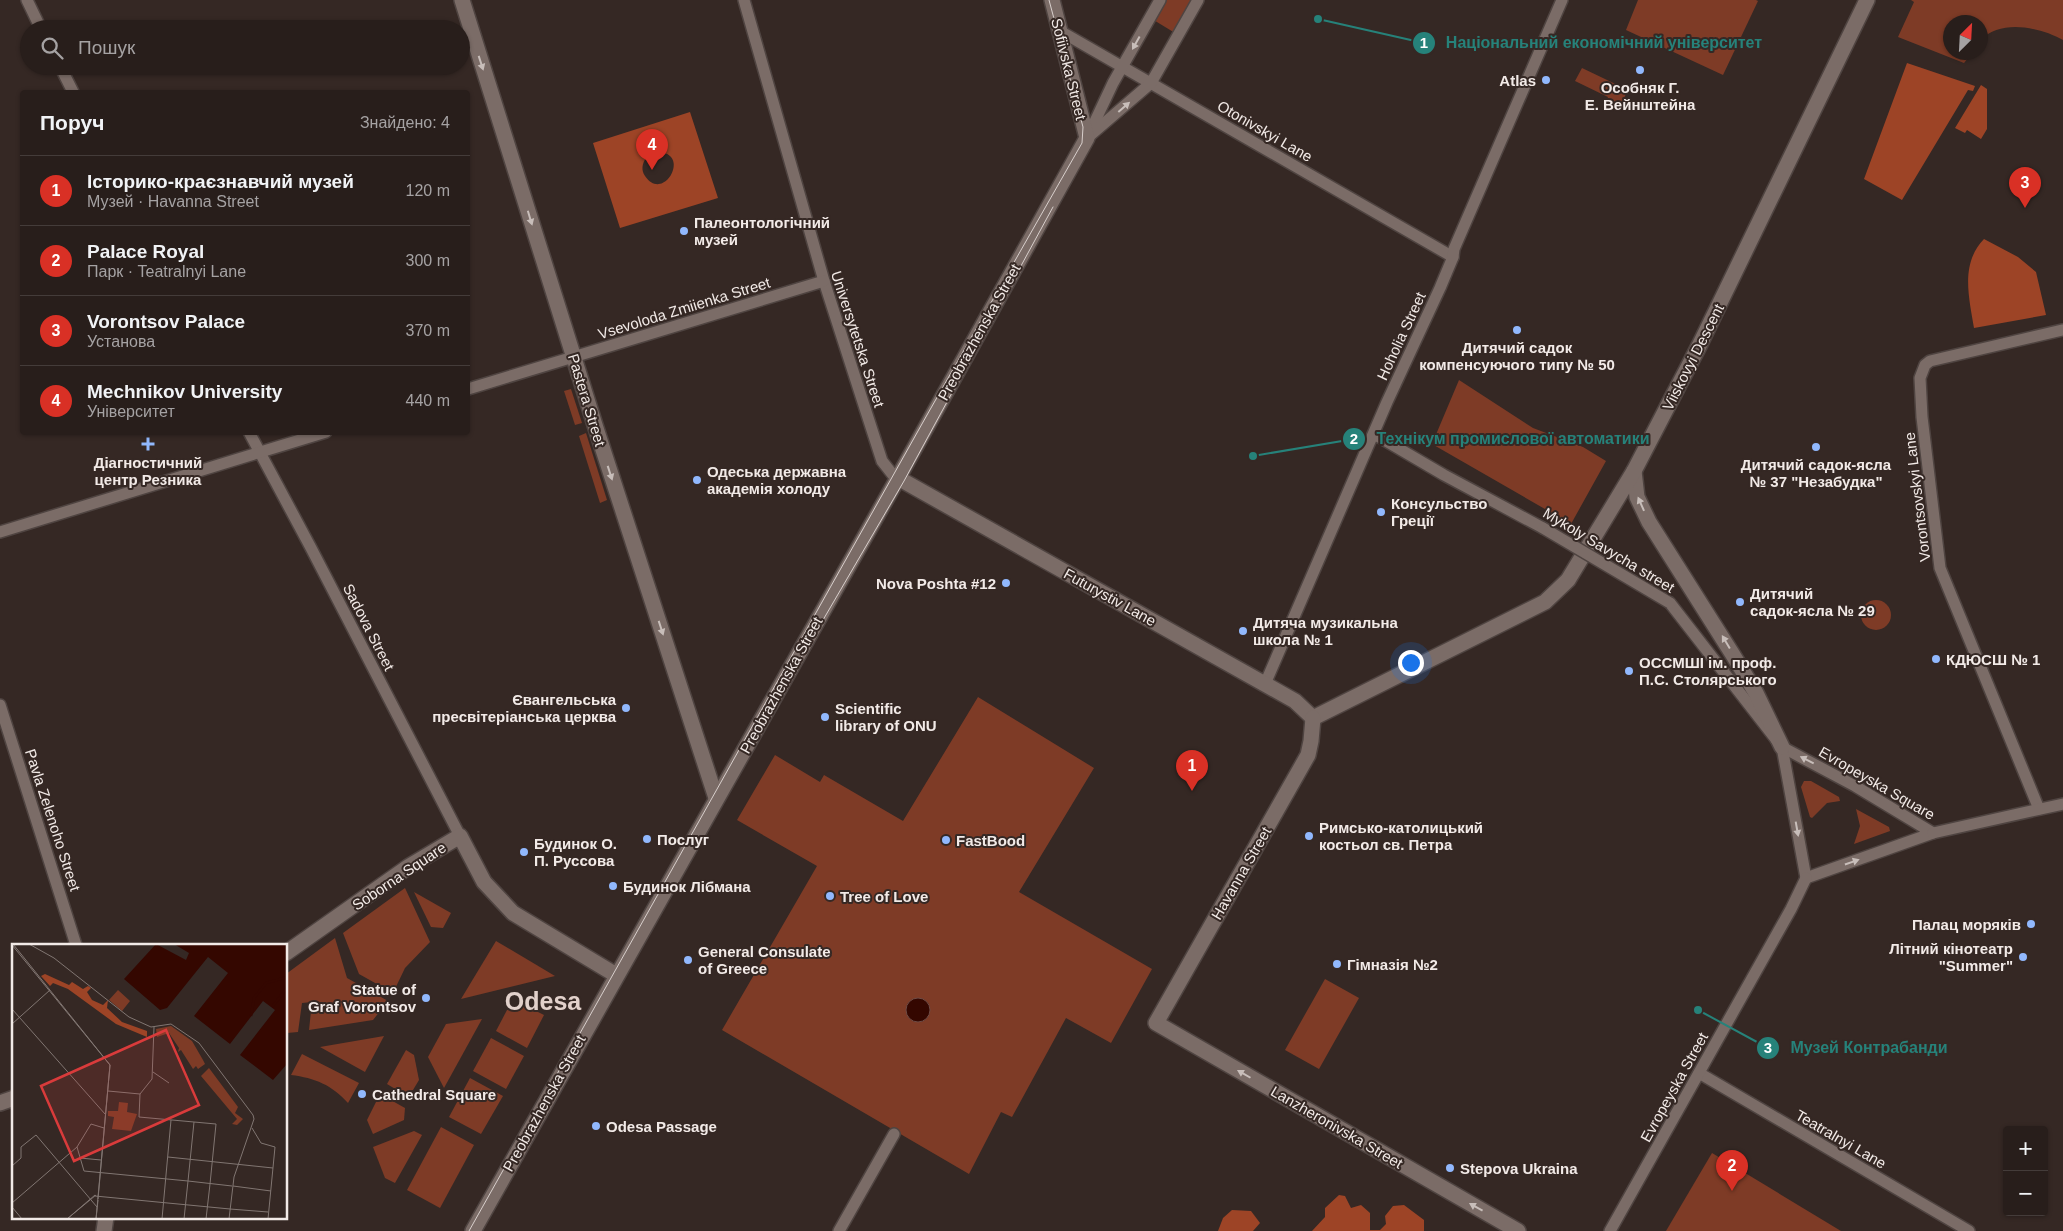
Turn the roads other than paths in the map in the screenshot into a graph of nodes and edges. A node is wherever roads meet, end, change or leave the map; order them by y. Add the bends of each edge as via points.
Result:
1 (27, 0) edge
2 (462, 0) edge
3 (744, 0) edge
4 (1052, 0) edge
5 (1160, 0) edge
6 (1198, 0) edge
7 (1562, 0) edge
8 (1867, 0) edge
9 (37, 20) edge
10 (468, 20) edge
11 (470, 26) edge
12 (1060, 31) junction
13 (1123, 66) junction
14 (65, 75) edge
15 (1151, 83) junction
16 (73, 90) edge
17 (1087, 138) junction
18 (1454, 258) junction
19 (824, 281) junction
20 (2062, 330) dead end
21 (574, 357) junction
22 (470, 388) edge
23 (1374, 434) junction
24 (250, 435) edge
25 (317, 435) edge
26 (260, 453) junction
27 (1634, 471) junction
28 (901, 480) junction
29 (0, 532) edge
30 (1265, 684) junction
31 (0, 705) edge
32 (1313, 718) junction
33 (1782, 747) junction
34 (716, 798) junction
35 (2063, 804) edge
36 (2039, 809) junction
37 (1933, 833) junction
38 (460, 836) junction
39 (1806, 878) junction
40 (76, 944) edge
41 (288, 952) edge
42 (616, 976) junction
43 (1156, 1023) joint
44 (1699, 1073) junction
45 (894, 1134) dead end
46 (106, 1218) edge
47 (104, 1231) edge
48 (472, 1231) edge
49 (839, 1231) edge
50 (1518, 1231) edge
51 (1610, 1231) edge
52 (1969, 1231) edge

1 - 9 street
2 -> 10 street, Pastera Street
3 - 19 street, Universytetska Street
4 - 12 street, Sofiivska Street
5 -> 13 street, Preobrazhenska Street
6 - 15 street, Preobrazhenska Street
7 - 18 street, Hoholia Street via 1454,249
8 - 27 street, Viiskovyi Descent via 1699,346
11 -> 21 street, Pastera Street
12 - 13 street, Otonivskyi Lane
12 - 17 street, Sofiivska Street
13 - 15 street, Otonivskyi Lane
13 - 17 street, Preobrazhenska Street
14 - 16 street
17 -> 15 street, Preobrazhenska Street
15 - 18 street, Otonivskyi Lane
17 - 28 street, Preobrazhenska Street
18 - 23 street, Hoholia Street
19 - 21 street, Vsevoloda Zmiienka Street
19 - 28 street, Universytetska Street via 882,460
20 - 36 street, Vorontsovskyi Lane via 1930,361 1920,378 1940,568
21 - 22 street, Vsevoloda Zmiienka Street
21 -> 34 street, Pastera Street
23 - 30 street, Hoholia Street
23 - 33 street, Mykoly Savycha street, bridge via 1670,603
24 - 26 street, Sadova Street
25 - 26 street
26 - 29 street
26 - 38 street, Sadova Street
27 - 32 street, Viiskovyi Descent via 1568,580 1545,602
33 -> 27 street via 1734,655 1649,522 1637,497
28 - 30 street, Futurystiv Lane
28 - 34 street, Preobrazhenska Street
30 - 32 street, Futurystiv Lane via 1296,701
31 - 40 street, Pavla Zelenoho Street
32 - 43 street, Havanna Street via 1308,755
37 -> 33 street, Evropeyska Square
33 -> 39 street
34 - 42 street, Preobrazhenska Street
35 - 36 street
36 - 37 street
39 -> 37 street, Evropeyska Square
38 - 41 street, Soborna Square
38 - 42 street, Soborna Square via 484,882 513,913
39 - 44 street, Evropeyska Street
42 - 48 street, Preobrazhenska Street
50 -> 43 street, Lanzheronivska Street
44 - 51 street, Evropeyska Street
44 - 52 street, Teatralnyi Lane
45 - 49 street
46 - 47 street

